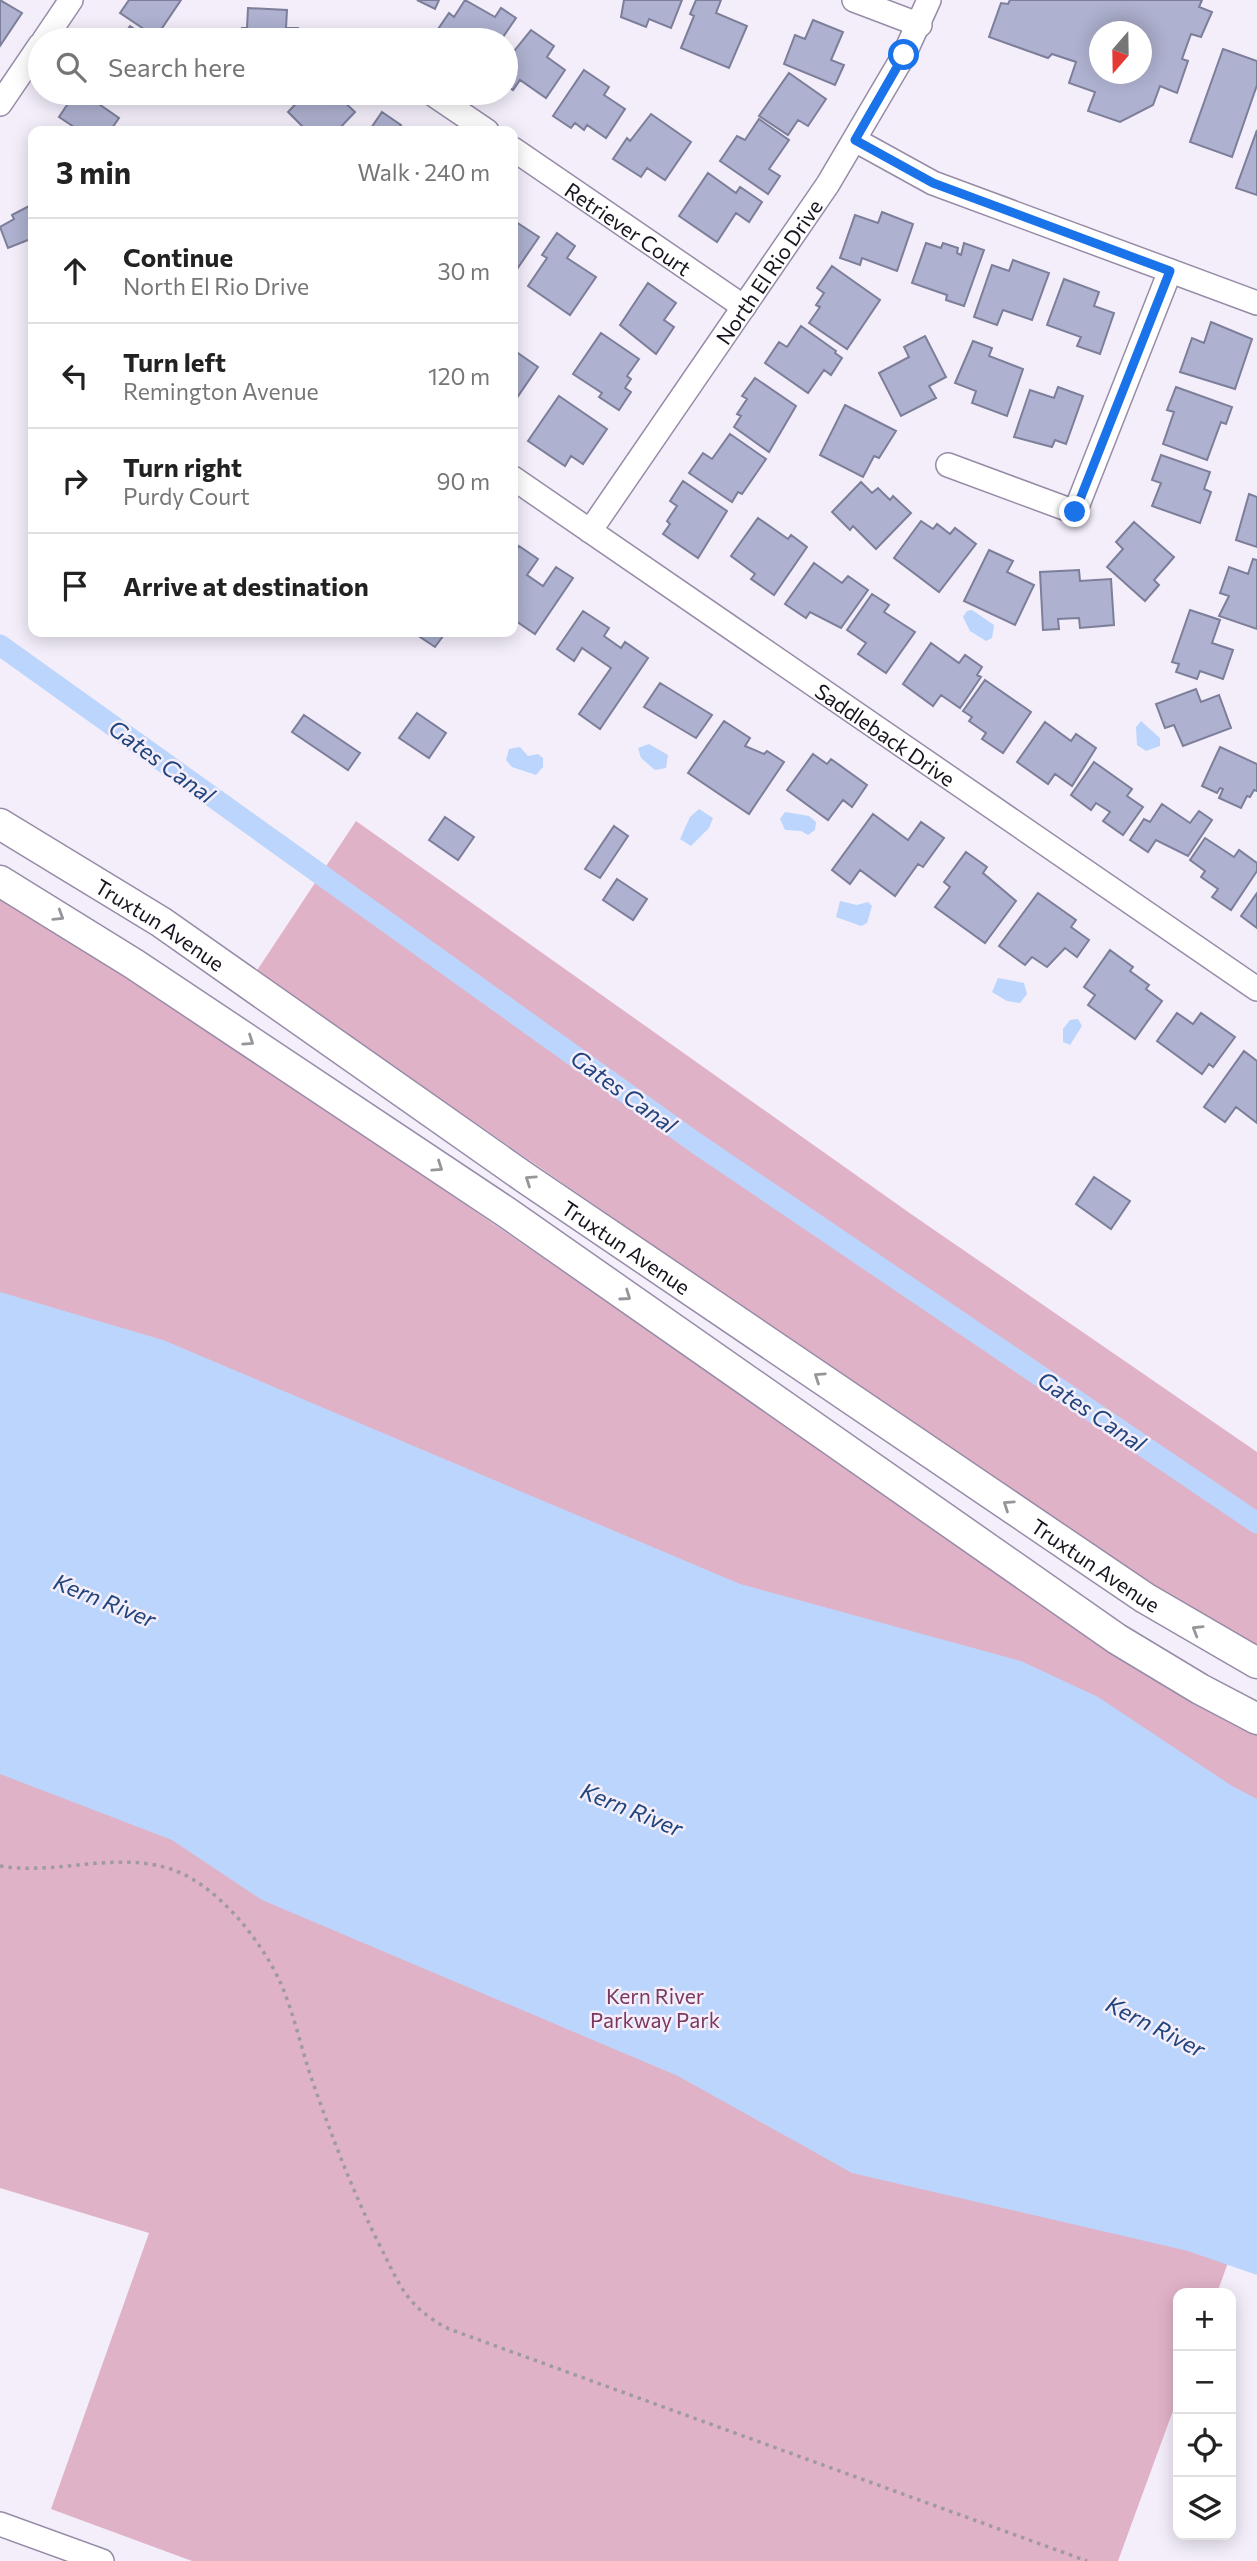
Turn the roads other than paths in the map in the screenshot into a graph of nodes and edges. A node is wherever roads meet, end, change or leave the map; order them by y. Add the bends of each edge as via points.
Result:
1 (71, 0) edge
2 (853, 0) edge
3 (929, 0) edge
4 (920, 25) junction
5 (52, 28) edge
6 (28, 63) edge
7 (0, 104) edge
8 (449, 105) edge
9 (480, 126) edge
10 (855, 140) junction
11 (518, 152) edge
12 (1170, 271) junction
13 (1257, 303) edge
14 (744, 307) junction
15 (948, 465) dead end
16 (518, 481) edge
17 (590, 531) junction
18 (0, 824) edge
19 (0, 881) edge
20 (1257, 989) edge
21 (1257, 1663) edge
22 (1257, 1719) edge
23 (0, 2524) edge
24 (102, 2561) edge

1 - 5 street
2 - 4 street
3 - 4 street, North El Rio Drive
4 - 10 street, North El Rio Drive
6 - 7 street
8 - 9 street
10 - 12 street via 924,179
10 - 14 street, North El Rio Drive
11 - 14 street, Retriever Court
12 - 13 street
12 - 15 street via 1075,512
14 - 17 street, North El Rio Drive
16 - 17 street, Saddleback Drive
17 - 20 street, Saddleback Drive
21 -> 18 main road, Truxtun Avenue via 1144,1598 524,1177 161,922
19 -> 22 main road, Truxtun Avenue via 134,964 506,1212 1117,1639
23 - 24 street

